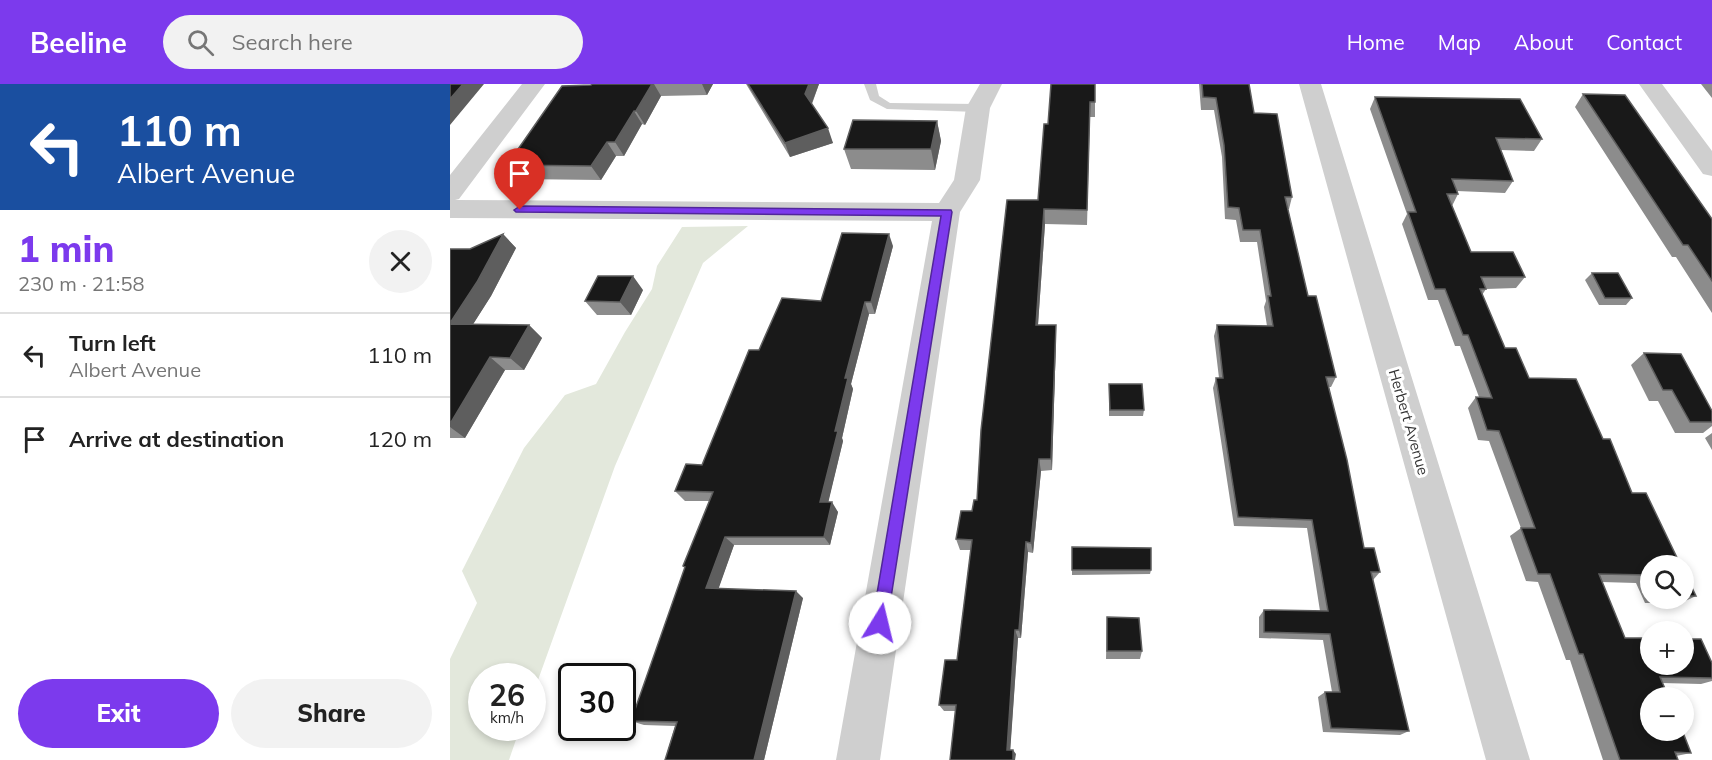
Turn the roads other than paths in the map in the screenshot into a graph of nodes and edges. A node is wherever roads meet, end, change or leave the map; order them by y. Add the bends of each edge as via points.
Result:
1 (534, 84) edge
2 (870, 84) edge
3 (991, 84) edge
4 (1310, 84) edge
5 (1650, 84) edge
6 (978, 108) junction
7 (1712, 168) edge
8 (450, 193) edge
9 (450, 209) edge
10 (947, 212) junction
11 (858, 760) edge
12 (1508, 760) edge

1 - 8 street
2 - 6 lane via 874,98 887,106
3 - 6 street
4 - 12 street, Herbert Avenue
5 - 7 street
6 - 10 street via 967,180
9 - 10 street
10 - 11 street

